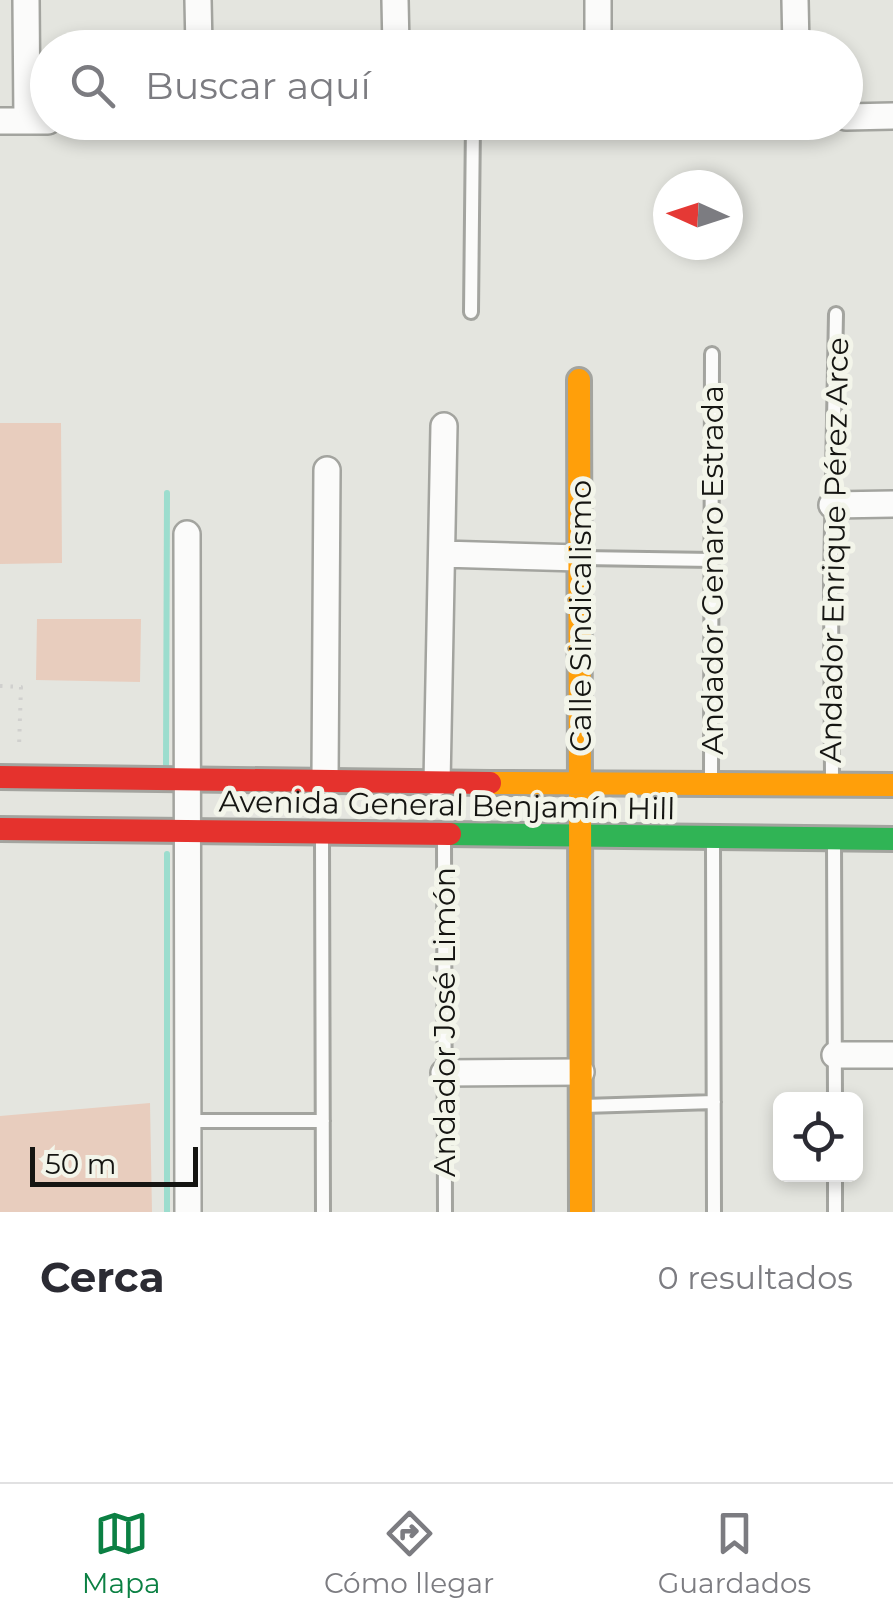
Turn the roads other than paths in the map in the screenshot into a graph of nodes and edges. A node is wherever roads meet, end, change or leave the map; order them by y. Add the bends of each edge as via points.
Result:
1 (26, 0) edge
2 (198, 0) edge
3 (395, 0) edge
4 (598, 0) edge
5 (795, 0) edge
6 (198, 30) edge
7 (396, 30) edge
8 (598, 30) edge
9 (796, 30) edge
10 (30, 44) edge
11 (893, 116) edge
12 (863, 117) edge
13 (0, 121) edge
14 (30, 121) edge
15 (473, 140) edge
16 (472, 312) dead end
17 (836, 314) dead end
18 (712, 354) dead end
19 (579, 380) dead end
20 (444, 426) dead end
21 (326, 470) dead end
22 (893, 504) edge
23 (832, 505) junction
24 (187, 534) dead end
25 (442, 554) junction
26 (580, 558) junction
27 (712, 560) junction
28 (9, 777) edge
29 (188, 778) junction
30 (324, 780) junction
31 (438, 783) junction
32 (580, 784) junction
33 (893, 784) edge
34 (711, 785) junction
35 (832, 785) junction
36 (0, 829) edge
37 (188, 832) junction
38 (444, 833) junction
39 (322, 835) junction
40 (580, 836) junction
41 (714, 838) junction
42 (834, 838) junction
43 (893, 839) edge
44 (835, 1055) junction
45 (893, 1055) edge
46 (581, 1072) junction
47 (444, 1073) junction
48 (835, 1092) edge
49 (714, 1102) junction
50 (581, 1106) junction
51 (188, 1121) junction
52 (323, 1122) junction
53 (835, 1182) edge
54 (188, 1212) edge
55 (323, 1212) edge
56 (444, 1212) edge
57 (582, 1212) edge
58 (714, 1212) edge
59 (835, 1212) edge

1 - 10 street
2 - 6 street
3 - 7 street
4 - 8 street
5 - 9 street
11 - 12 street
13 - 14 street
15 - 16 lane
17 - 23 lane, Andador Enrique Pérez Arce
18 - 27 lane, Andador Genaro Estrada
19 - 26 main road, Calle Sindicalismo
20 - 25 street
21 - 30 street
22 - 23 street
23 - 35 lane, Andador Enrique Pérez Arce
24 - 29 street
25 - 26 street
25 - 31 street
26 - 27 lane
26 - 32 main road, Calle Sindicalismo
27 - 34 lane, Andador Genaro Estrada
28 - 29 main road, Avenida General Benjamín Hill
29 - 30 main road, Avenida General Benjamín Hill
29 - 37 street
30 - 31 main road, Avenida General Benjamín Hill
31 - 32 main road, Avenida General Benjamín Hill
32 - 34 main road, Avenida General Benjamín Hill
32 - 40 main road, Calle Sindicalismo
33 - 35 main road, Avenida General Benjamín Hill
34 - 35 main road, Avenida General Benjamín Hill
36 - 37 main road, Avenida General Benjamín Hill
37 - 39 main road, Avenida General Benjamín Hill
37 - 51 street
38 - 39 main road, Avenida General Benjamín Hill
38 - 40 main road, Avenida General Benjamín Hill
38 - 47 lane, Andador José Limón
39 - 52 lane
40 - 41 main road, Avenida General Benjamín Hill
40 - 46 main road, Calle Sindicalismo
41 - 42 main road, Avenida General Benjamín Hill
41 - 49 lane
42 - 43 main road, Avenida General Benjamín Hill
42 - 44 lane
44 - 45 street
44 - 48 lane
46 - 47 street
46 - 50 main road, Calle Sindicalismo
47 - 56 lane, Andador José Limón
49 - 50 lane
49 - 58 lane
50 - 57 main road, Calle Sindicalismo
51 - 52 lane
51 - 54 street
52 - 55 lane
53 - 59 lane

